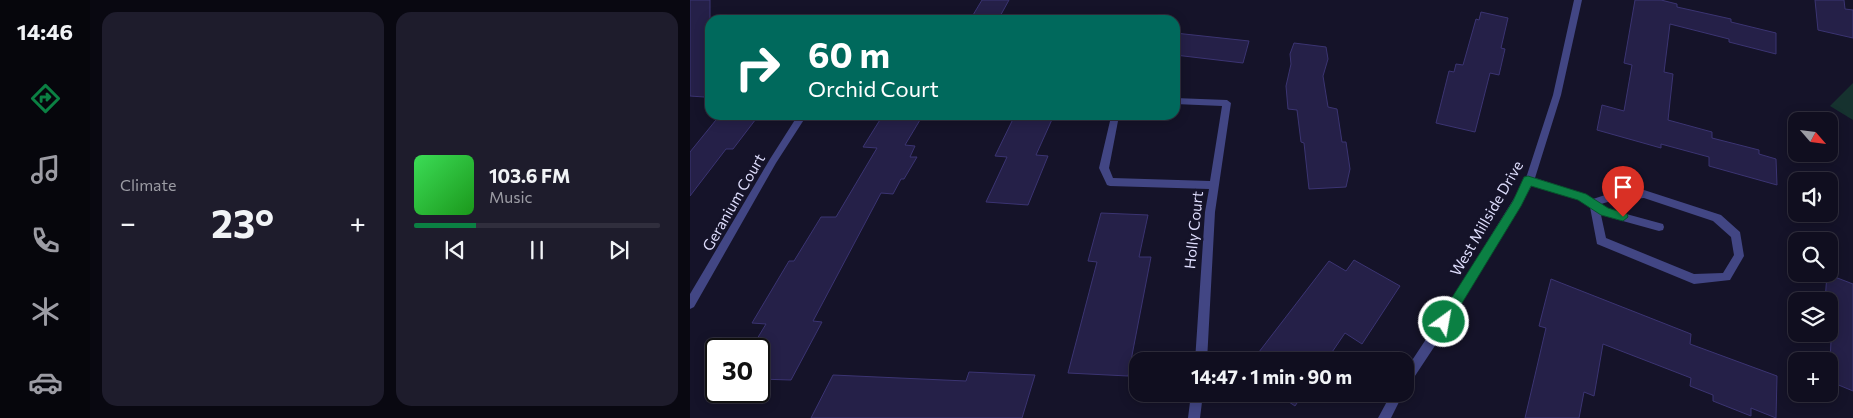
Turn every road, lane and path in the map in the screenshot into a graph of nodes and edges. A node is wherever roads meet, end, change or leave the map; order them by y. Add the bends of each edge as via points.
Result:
1 (1578, 0) edge
2 (1180, 101) edge
3 (800, 120) edge
4 (1115, 120) edge
5 (1528, 180) junction
6 (1214, 185) junction
7 (1594, 203) junction
8 (1659, 227) dead end
9 (690, 304) edge
10 (1201, 352) edge
11 (1414, 367) edge
12 (1196, 402) edge
13 (1393, 402) edge
14 (1194, 418) edge
15 (1384, 418) edge

1 - 5 street, West Millside Drive via 1549,126
2 - 6 street, Holly Court via 1227,103
3 - 9 street, Geranium Court
4 - 6 street via 1104,168 1110,182
5 - 7 street
5 - 11 street, West Millside Drive via 1517,203
6 - 10 street, Holly Court
7 - 7 street via 1611,197 1644,194 1717,218 1736,235 1739,256 1726,277 1694,279 1601,241
7 - 8 street via 1605,212
12 - 14 street
13 - 15 street

